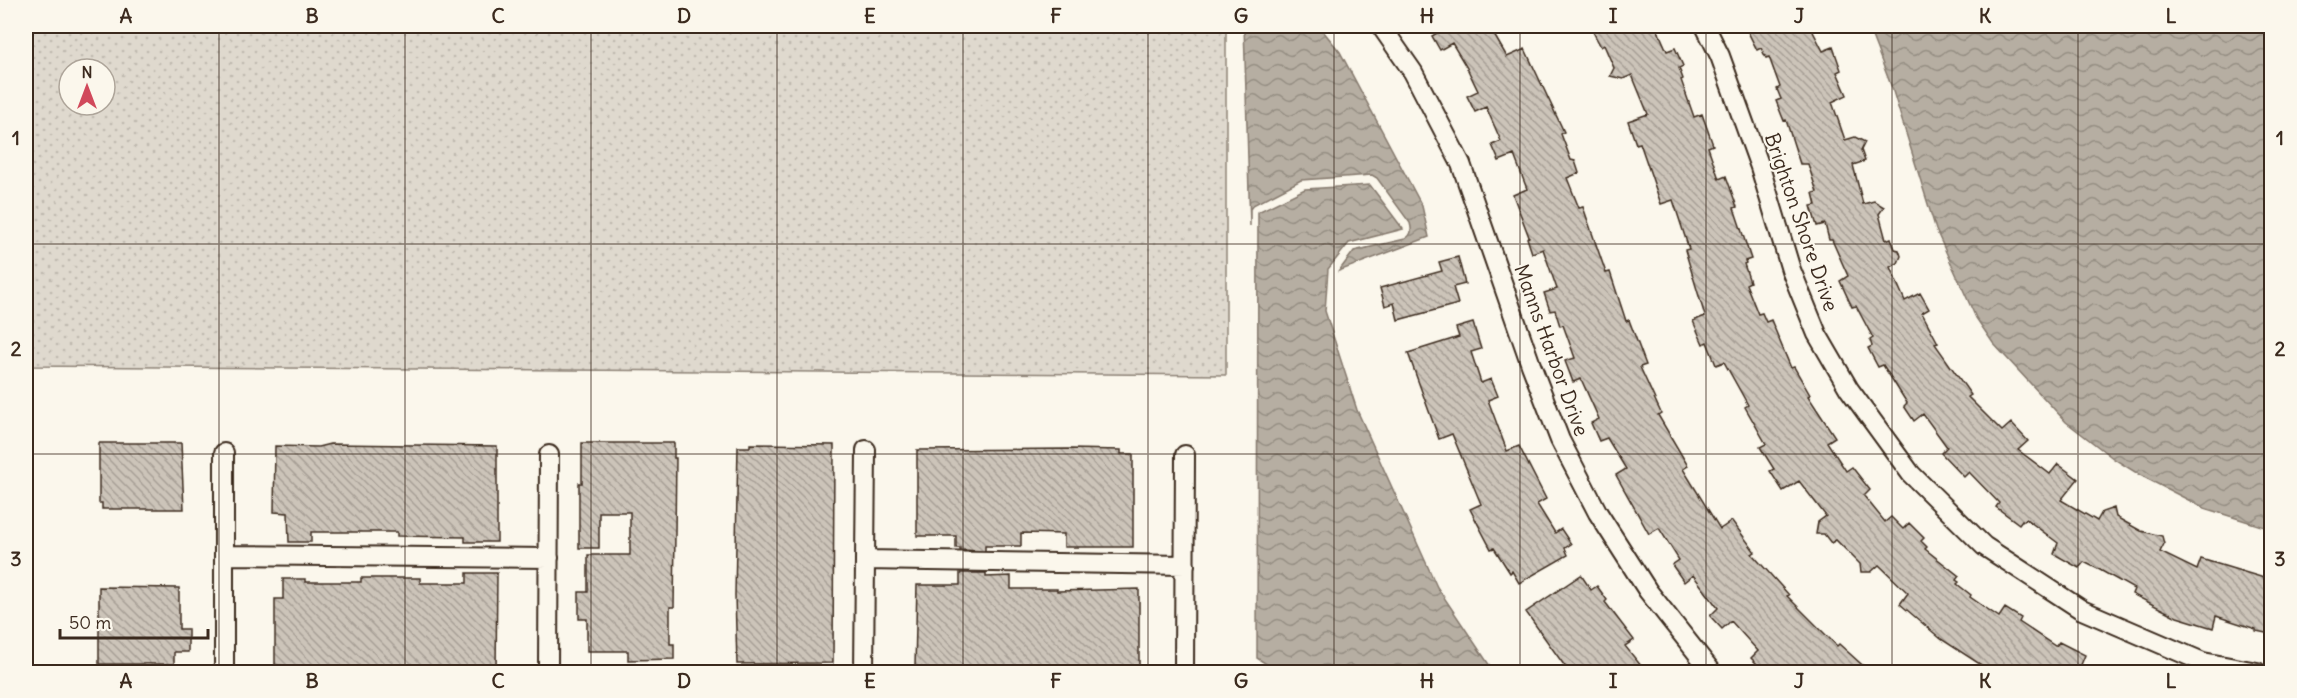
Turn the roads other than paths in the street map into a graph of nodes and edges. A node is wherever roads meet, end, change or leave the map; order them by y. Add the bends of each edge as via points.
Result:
1 (1381, 26) edge
2 (1705, 26) edge
3 (866, 450) dead end
4 (224, 453) dead end
5 (549, 454) dead end
6 (1185, 455) dead end
7 (224, 555) junction
8 (549, 558) junction
9 (865, 560) junction
10 (1185, 565) junction
11 (224, 672) edge
12 (548, 672) edge
13 (864, 672) edge
14 (1184, 672) edge
15 (1712, 672) edge
16 (2257, 672) edge

1 - 15 street, Manns Harbor Drive via 1413,72 1461,164 1560,440 1598,513 1648,591
2 - 16 street, Brighton Shore Drive via 1760,167 1791,270 1817,334 1849,389 1911,474 1984,546 2082,610 2203,662
3 - 9 street
4 - 7 street
5 - 8 street
6 - 10 street
7 - 8 street
7 - 11 street
8 - 12 street
9 - 10 street
9 - 13 street
10 - 14 street

